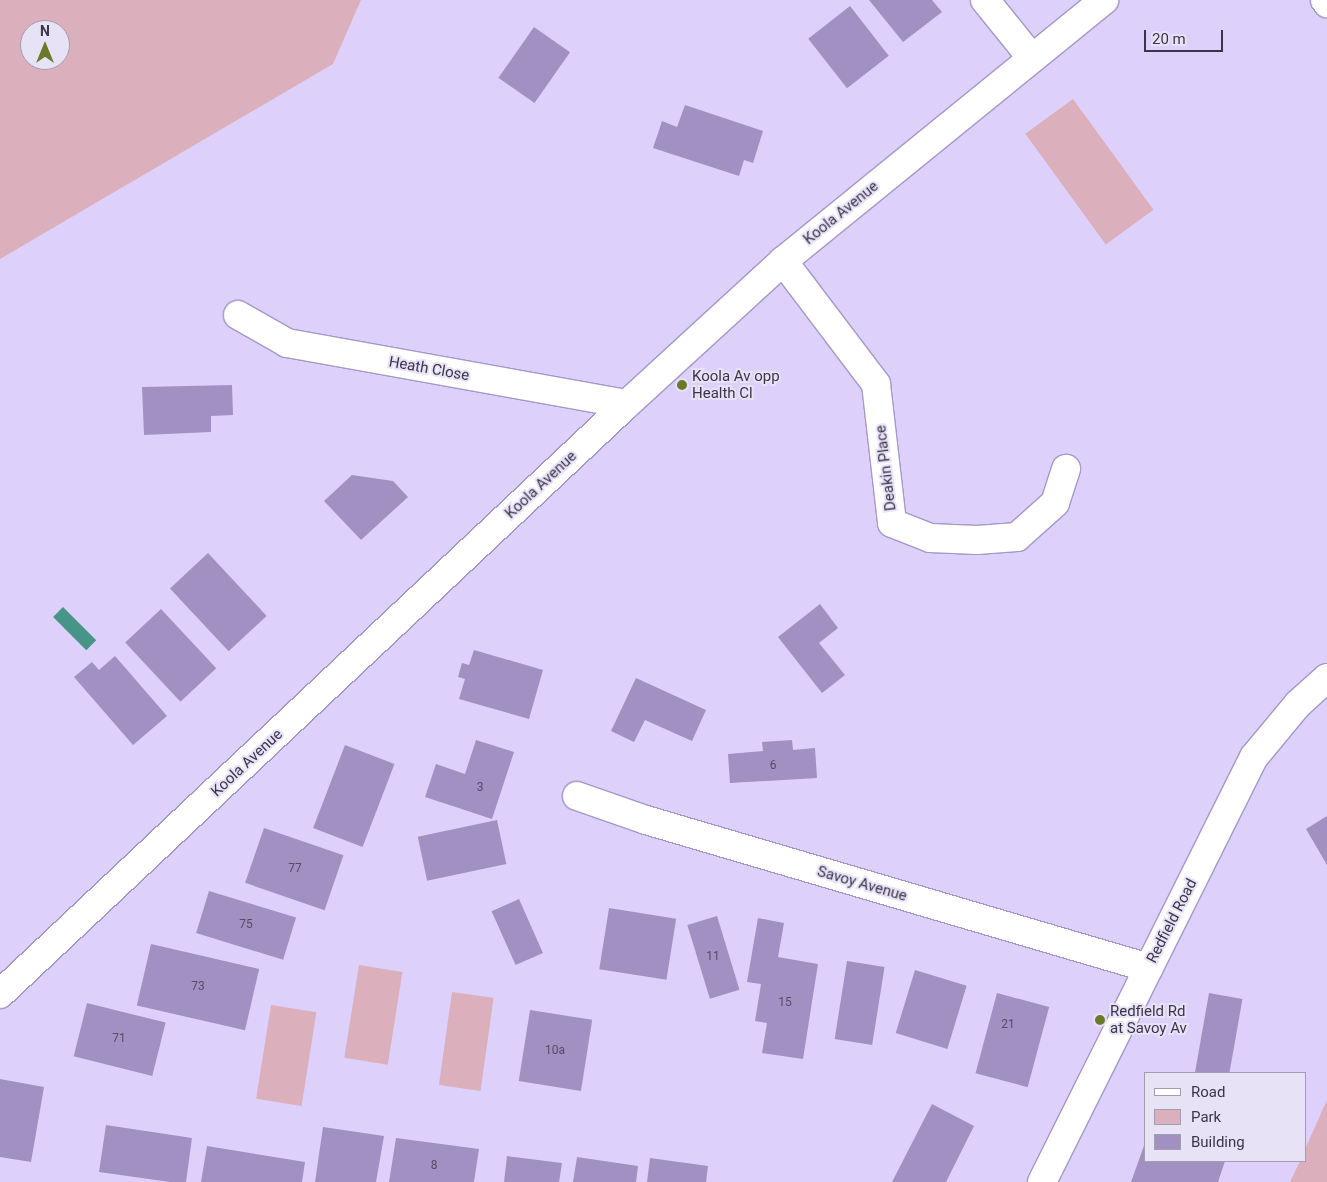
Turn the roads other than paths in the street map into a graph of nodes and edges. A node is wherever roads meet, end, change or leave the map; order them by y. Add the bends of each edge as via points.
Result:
1 (985, 0) edge
2 (1104, 0) edge
3 (1324, 0) edge
4 (1327, 3) edge
5 (1031, 57) junction
6 (783, 261) junction
7 (238, 316) dead end
8 (627, 404) junction
9 (1066, 469) dead end
10 (1327, 678) edge
11 (577, 796) dead end
12 (1149, 968) junction
13 (0, 994) edge
14 (1042, 1182) edge

1 - 5 street
2 - 5 street, Koola Avenue
3 - 4 street
5 - 6 street, Koola Avenue
6 - 8 street, Koola Avenue
6 - 9 street, Deakin Place via 876,384 892,522 930,538 977,540 1017,537 1055,503
7 - 8 street, Heath Close via 286,343
8 - 13 street, Koola Avenue
10 - 12 street, Redfield Road via 1298,704 1254,758
11 - 12 street, Savoy Avenue
12 - 14 street, Redfield Road

